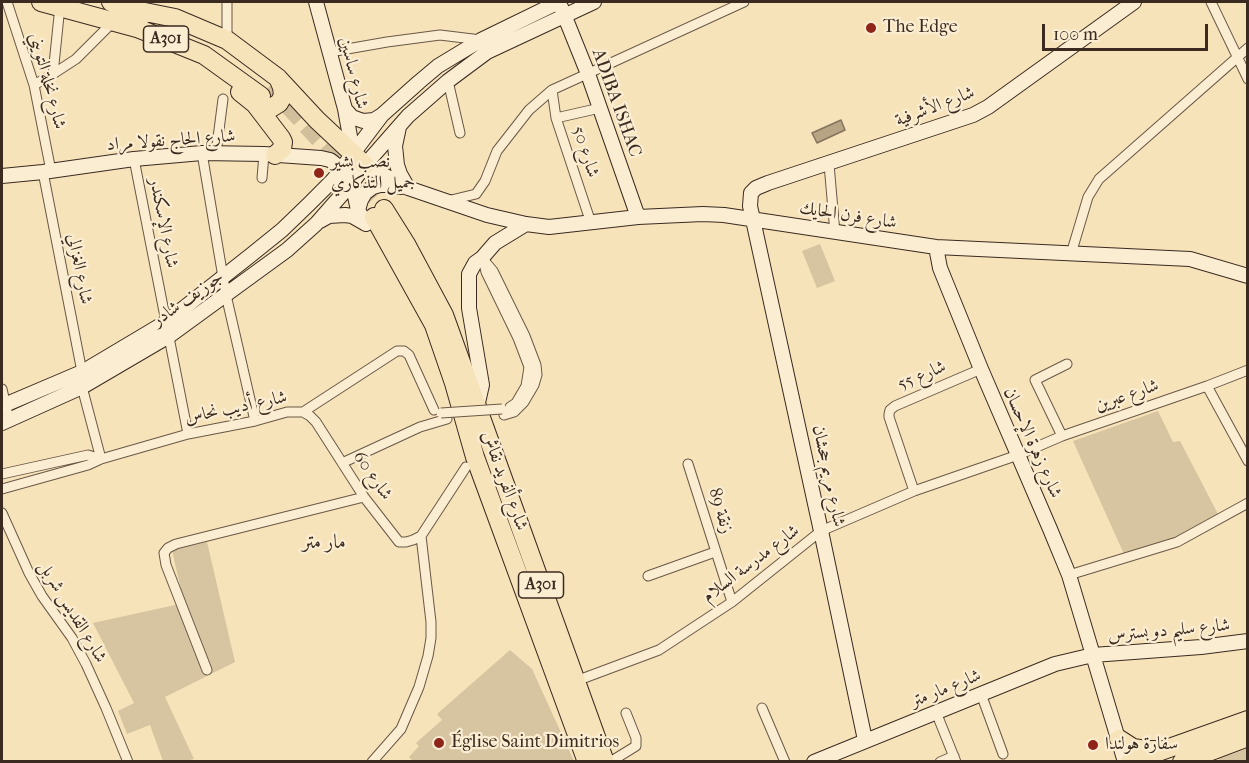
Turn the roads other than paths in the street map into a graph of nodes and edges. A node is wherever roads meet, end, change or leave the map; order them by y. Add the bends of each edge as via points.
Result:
1 (7, 2) edge
2 (41, 2) edge
3 (227, 2) edge
4 (316, 2) edge
5 (559, 2) edge
6 (594, 2) edge
7 (744, 2) edge
8 (1134, 2) edge
9 (1211, 2) edge
10 (60, 6) junction
11 (127, 9) edge
12 (564, 16) junction
13 (114, 21) junction
14 (228, 40) junction
15 (481, 40) junction
16 (1248, 48) edge
17 (330, 52) junction
18 (1237, 57) junction
19 (54, 74) junction
20 (588, 74) junction
21 (1248, 79) edge
22 (448, 81) junction
23 (34, 85) junction
24 (552, 90) junction
25 (266, 91) junction
26 (223, 99) dead end
27 (600, 108) junction
28 (345, 109) junction
29 (382, 115) junction
30 (556, 117) junction
31 (399, 126) junction
32 (460, 133) dead end
33 (202, 153) junction
34 (216, 153) junction
35 (270, 154) junction
36 (134, 159) junction
37 (359, 159) junction
38 (829, 164) junction
39 (47, 171) junction
40 (337, 175) junction
41 (2, 176) edge
42 (262, 178) dead end
43 (352, 183) junction
44 (408, 188) junction
45 (445, 201) junction
46 (370, 215) junction
47 (487, 215) junction
48 (638, 217) junction
49 (753, 219) junction
50 (591, 223) junction
51 (316, 224) junction
52 (526, 224) junction
53 (835, 233) junction
54 (495, 243) junction
55 (936, 247) junction
56 (1071, 254) junction
57 (482, 258) junction
58 (1248, 276) edge
59 (223, 277) junction
60 (226, 295) junction
61 (166, 322) junction
62 (169, 336) junction
63 (1067, 364) dead end
64 (981, 369) junction
65 (1248, 370) edge
66 (82, 372) junction
67 (1207, 386) junction
68 (82, 387) junction
69 (2, 389) edge
70 (3, 405) edge
71 (477, 407) junction
72 (303, 412) junction
73 (441, 414) junction
74 (5, 421) edge
75 (255, 421) junction
76 (188, 434) junction
77 (1062, 436) junction
78 (1018, 455) junction
79 (101, 459) junction
80 (1248, 461) edge
81 (342, 463) junction
82 (688, 464) dead end
83 (466, 467) dead end
84 (2, 474) edge
85 (2, 489) edge
86 (914, 491) junction
87 (364, 497) junction
88 (1248, 503) edge
89 (2, 513) edge
90 (821, 531) junction
91 (421, 536) junction
92 (715, 552) junction
93 (1069, 575) junction
94 (648, 576) dead end
95 (732, 602) junction
96 (1248, 641) edge
97 (1093, 655) junction
98 (207, 670) dead end
99 (576, 681) junction
100 (981, 694) junction
101 (762, 708) dead end
102 (936, 712) junction
103 (626, 713) dead end
104 (1248, 720) edge
105 (1248, 737) edge
106 (1119, 739) junction
107 (865, 740) junction
108 (1003, 754) dead end
109 (1177, 755) edge
110 (955, 759) edge
111 (128, 762) edge
112 (372, 762) edge
113 (587, 762) edge
114 (605, 762) edge
115 (610, 762) edge
116 (785, 762) edge
117 (814, 762) edge
118 (940, 762) edge
119 (1125, 762) edge
120 (1130, 762) edge

1 - 23 street, شارع نخلة التويني
2 - 10 highway, A301
3 - 14 street
4 - 17 street, شارع ساسين
5 - 12 street, ADIBA ISHAC
5 - 15 street
6 - 12 street
7 - 20 street
8 - 38 street, شارع الأشرفية via 973,116
9 - 18 street
10 - 13 highway, A301
10 - 19 street
11 - 13 highway, A301
11 - 14 highway via 175,18
11 - 25 highway via 224,79
12 - 20 street, ADIBA ISHAC
12 - 22 street via 487,52
13 - 19 street via 76,59
14 - 25 highway
15 - 17 street via 440,35
15 - 29 street via 438,66
16 - 18 street
17 - 28 street, شارع ساسين
18 - 21 street
18 - 56 street via 1099,178 1088,197
19 - 23 street
20 - 24 street
20 - 27 street, ADIBA ISHAC
22 - 31 street
22 - 32 street
23 - 39 street, شارع نخلة التويني
24 - 30 street, شارع 50
24 - 45 street via 529,110 497,151 476,194
25 - 35 highway via 283,142 281,151
25 - 37 highway via 317,120
26 - 34 street
27 - 30 street
27 - 48 street, ADIBA ISHAC
28 - 29 street via 363,121
28 - 37 street, شارع ساسين
29 - 37 street
30 - 50 street, شارع 50
31 - 37 street
31 - 44 street via 397,165
33 - 34 street, شارع الحاج نقولا مراد
33 - 36 street, شارع الحاج نقولا مراد
33 - 59 street
34 - 35 street, شارع الحاج نقولا مراد
35 - 40 street, شارع الحاج نقولا مراد via 325,158
35 - 42 street
36 - 39 street, شارع الحاج نقولا مراد
36 - 61 street, شارع الإسكندر
37 - 40 street, جوزيف شادر
37 - 43 street, جوزيف شادر
37 - 44 street
38 - 49 street, شارع الأشرفية via 756,188 750,199
38 - 53 street
39 - 41 street, شارع الحاج نقولا مراد
39 - 66 street, شارع الغزالي
40 - 43 street
40 - 59 street, جوزيف شادر via 282,230
43 - 46 street
43 - 51 street, جوزيف شادر
44 - 45 street, شارع فرن الحايك
44 - 46 street via 373,187 362,197
45 - 47 street, شارع فرن الحايك
46 - 51 street via 329,216
46 - 71 highway, شارع ألفريد نقاش / A301 via 406,244 444,315
46 - 113 highway, شارع ألفريد نقاش / A301 via 434,325 475,457
47 - 52 street, شارع فرن الحايك
47 - 54 street
48 - 49 street, شارع فرن الحايك via 703,214
48 - 50 street, شارع فرن الحايك
49 - 53 street, شارع فرن الحايك
49 - 90 street, شارع مريم جحشان
50 - 52 street, شارع فرن الحايك via 549,227
51 - 60 street, جوزيف شادر
52 - 54 street
53 - 55 street, شارع فرن الحايك
54 - 57 street
55 - 56 street, شارع فرن الحايك
55 - 64 street, شارع زهرة الإحسان via 940,268
56 - 58 street, شارع فرن الحايك via 1190,259
57 - 71 street via 469,274 469,308 482,385
57 - 73 street, bridge via 529,367 526,387 516,403 503,412
59 - 60 street
59 - 61 street, جوزيف شادر
60 - 62 street, جوزيف شادر
60 - 75 street
61 - 62 street, شارع الإسكندر
61 - 66 street, جوزيف شادر
62 - 68 street, جوزيف شادر
62 - 76 street, شارع الإسكندر
63 - 77 street via 1035,381
64 - 78 street, شارع زهرة الإحسان
64 - 86 street, شارع 55 via 890,410
65 - 67 street, شارع عبرين
66 - 70 street, جوزيف شادر
67 - 77 street, شارع عبرين
67 - 80 street
68 - 74 street, جوزيف شادر
68 - 79 street
69 - 70 street
70 - 74 street
71 - 99 highway, شارع ألفريد نقاش / A301
72 - 73 street, شارع أديب نحاس via 400,350 409,356
72 - 75 street, شارع أديب نحاس
72 - 81 street, شارع 60 via 316,422
73 - 81 street via 433,422
75 - 76 street, شارع أديب نحاس
76 - 79 street, شارع أديب نحاس
77 - 78 street, شارع عبرين
78 - 86 street, شارع مدرسة السلام
78 - 93 street, شارع زهرة الإحسان
79 - 84 street, شارع أديب نحاس via 88,455
79 - 85 street, شارع أديب نحاس
81 - 87 street, شارع 60
82 - 92 street, زنقة 89
83 - 91 street
86 - 90 street, شارع مدرسة السلام
87 - 91 street, شارع 60 via 399,542
87 - 98 street via 168,548 164,553 166,565
88 - 93 street via 1177,542
89 - 111 street, شارع القديس شربل via 29,573 81,655
90 - 95 street, شارع مدرسة السلام
90 - 107 street, شارع مريم جحشان
91 - 112 street via 431,622 428,656 400,729
92 - 94 street
92 - 95 street, زنقة 89
93 - 97 street, شارع زهرة الإحسان
95 - 99 street, شارع مدرسة السلام via 658,650
96 - 97 street, شارع سليم دو بسترس
97 - 100 street, شارع مار متر via 1055,664
97 - 106 street, شارع زهرة الإحسان
99 - 114 highway, شارع ألفريد نقاش / A301
100 - 102 street, شارع مار متر
100 - 108 street
101 - 116 street
102 - 107 street, شارع مار متر
102 - 110 street
103 - 115 street via 636,746
104 - 109 highway
105 - 109 highway
106 - 109 highway via 1138,749
106 - 119 street, شارع زهرة الإحسان
107 - 117 street, شارع مار متر
109 - 120 highway
110 - 118 street

